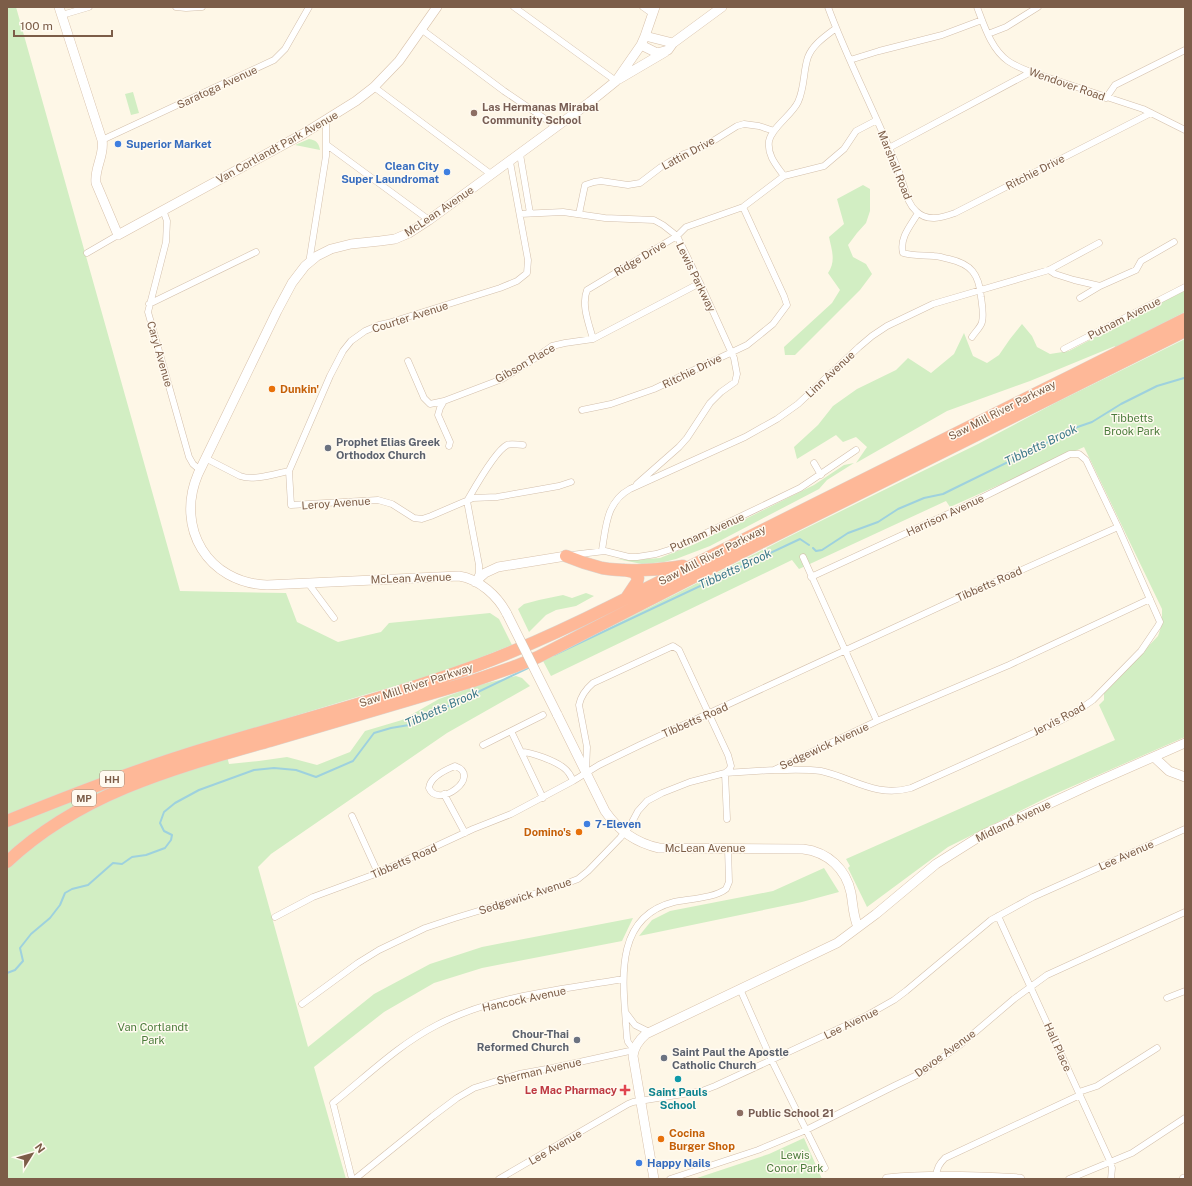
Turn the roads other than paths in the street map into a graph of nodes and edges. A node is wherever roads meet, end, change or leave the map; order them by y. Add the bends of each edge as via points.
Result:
1 (89, 7) edge
2 (176, 7) edge
3 (202, 7) edge
4 (309, 7) edge
5 (437, 7) edge
6 (514, 7) edge
7 (643, 7) edge
8 (722, 7) edge
9 (828, 7) edge
10 (977, 7) edge
11 (1038, 7) edge
12 (654, 10) edge
13 (61, 11) edge
14 (982, 20) junction
15 (836, 28) junction
16 (421, 29) junction
17 (988, 34) junction
18 (645, 36) junction
19 (641, 45) junction
20 (670, 47) junction
21 (1185, 50) edge
22 (850, 60) junction
23 (1031, 72) junction
24 (616, 81) junction
25 (374, 87) junction
26 (1106, 98) junction
27 (1151, 113) junction
28 (326, 120) junction
29 (877, 120) junction
30 (557, 127) junction
31 (1185, 130) edge
32 (774, 131) junction
33 (102, 140) junction
34 (326, 145) junction
35 (889, 148) junction
36 (520, 154) junction
37 (510, 162) junction
38 (492, 175) junction
39 (784, 176) junction
40 (743, 207) junction
41 (163, 210) junction
42 (530, 213) junction
43 (918, 213) junction
44 (520, 214) junction
45 (579, 214) junction
46 (429, 220) junction
47 (118, 235) junction
48 (677, 236) junction
49 (1174, 242) dead end
50 (1099, 243) dead end
51 (256, 252) dead end
52 (87, 253) dead end
53 (309, 263) junction
54 (1049, 270) junction
55 (700, 283) junction
56 (1100, 286) junction
57 (1185, 287) edge
58 (980, 289) junction
59 (1080, 298) dead end
60 (149, 304) junction
61 (1185, 319) edge
62 (1185, 331) edge
63 (972, 337) dead end
64 (593, 340) junction
65 (1064, 349) dead end
66 (731, 352) junction
67 (408, 361) dead end
68 (444, 402) junction
69 (582, 410) dead end
70 (522, 445) dead end
71 (449, 446) dead end
72 (856, 450) dead end
73 (1079, 454) joint
74 (205, 458) junction
75 (814, 463) dead end
76 (200, 470) junction
77 (289, 471) junction
78 (821, 475) junction
79 (571, 482) dead end
80 (633, 488) junction
81 (467, 501) junction
82 (1118, 527) junction
83 (602, 550) junction
84 (566, 556) junction
85 (803, 557) dead end
86 (696, 563) junction
87 (623, 570) junction
88 (812, 577) junction
89 (475, 582) junction
90 (308, 583) junction
91 (1150, 598) junction
92 (626, 599) junction
93 (334, 618) dead end
94 (844, 651) junction
95 (709, 714) junction
96 (543, 715) dead end
97 (877, 721) junction
98 (511, 730) junction
99 (1185, 743) edge
100 (483, 745) dead end
101 (221, 749) junction
102 (521, 752) junction
103 (1154, 757) junction
104 (774, 770) junction
105 (725, 772) junction
106 (164, 773) junction
107 (586, 773) junction
108 (1185, 777) edge
109 (573, 781) junction
110 (444, 794) junction
111 (543, 798) junction
112 (352, 816) dead end
113 (727, 819) dead end
114 (7, 821) edge
115 (1185, 829) edge
116 (7, 830) edge
117 (624, 832) junction
118 (465, 833) junction
119 (728, 848) junction
120 (7, 862) edge
121 (378, 873) junction
122 (1185, 912) edge
123 (998, 916) junction
124 (275, 917) dead end
125 (858, 927) junction
126 (623, 979) junction
127 (1031, 986) junction
128 (740, 989) junction
129 (1185, 991) edge
130 (1167, 998) dead end
131 (302, 1004) dead end
132 (626, 1013) junction
133 (649, 1032) junction
134 (1158, 1048) dead end
135 (634, 1050) junction
136 (772, 1061) junction
137 (1080, 1093) junction
138 (641, 1101) junction
139 (1185, 1118) edge
140 (806, 1130) junction
141 (1110, 1161) junction
142 (825, 1168) dead end
143 (936, 1176) junction
144 (354, 1179) edge
145 (499, 1179) edge
146 (652, 1179) edge
147 (670, 1179) edge
148 (887, 1179) edge
149 (1020, 1179) edge
150 (1069, 1179) edge
151 (1111, 1179) edge

1 - 13 street
2 - 3 street
4 - 33 street, Saratoga Avenue via 285,49 274,60
5 - 16 street, Van Cortlandt Park Avenue
6 - 24 street
7 - 12 street
8 - 20 street
9 - 15 street, Marshall Road
10 - 14 street, Wendover Road
11 - 17 street via 1006,27
12 - 18 street, McLean Avenue
13 - 33 street
14 - 17 street, Wendover Road
14 - 22 street via 942,35 879,50
15 - 22 street, Marshall Road
15 - 32 street via 819,42 808,56 798,102
16 - 25 street, Van Cortlandt Park Avenue via 399,61
16 - 30 street
17 - 23 street, Wendover Road via 1006,60
18 - 19 street, McLean Avenue
18 - 20 street
19 - 20 street via 657,53
19 - 24 street, McLean Avenue
20 - 24 street
21 - 26 street via 1115,85
22 - 29 street, Marshall Road
23 - 26 street, Wendover Road
23 - 35 street
24 - 30 street, McLean Avenue
25 - 28 street, Van Cortlandt Park Avenue
25 - 38 street
26 - 27 street, Wendover Road
27 - 31 street, Wendover Road
27 - 43 street, Ritchie Drive via 955,213 935,218 925,218
28 - 34 street
28 - 41 street, Van Cortlandt Park Avenue
29 - 35 street, Marshall Road
29 - 39 street, Ridge Drive via 856,131 844,149 824,166
30 - 36 street, McLean Avenue
32 - 39 street via 769,148 772,159
32 - 45 street, Lattin Drive via 744,124 714,141 681,155 640,183 628,185 601,181 585,185
33 - 47 street via 95,175 97,186
34 - 46 street
34 - 53 street
35 - 43 street, Marshall Road via 909,201
36 - 37 street, McLean Avenue
36 - 42 street
37 - 38 street, McLean Avenue
37 - 44 street
38 - 46 street, McLean Avenue
39 - 40 street, Ridge Drive
40 - 48 street, Ridge Drive via 686,227
40 - 66 street, Ritchie Drive via 787,305 773,324 746,345
41 - 47 street, Van Cortlandt Park Avenue
41 - 60 street, Caryl Avenue via 167,221 166,242
42 - 44 street, Lewis Parkway
42 - 45 street, Lewis Parkway
43 - 58 street, Marshall Road via 902,240 903,253 935,256 964,264 977,277
44 - 77 street, Courter Avenue via 528,260 527,273 517,281 500,288 379,325 351,341 330,376
45 - 48 street, Lewis Parkway via 654,220
46 - 53 street, McLean Avenue via 400,237 341,246
47 - 52 street, Van Cortlandt Park Avenue
48 - 55 street, Lewis Parkway
48 - 64 street, Ridge Drive via 587,290 585,308
49 - 56 street via 1141,261 1136,270
50 - 54 street, Linn Avenue
51 - 60 street
53 - 74 street, McLean Avenue via 295,278 279,306
54 - 56 street via 1074,280
54 - 58 street, Linn Avenue
55 - 64 street, Gibson Place
55 - 66 street, Lewis Parkway
56 - 59 street
57 - 65 street, Putnam Avenue
58 - 63 street, Marshall Road via 982,322
58 - 80 street, Linn Avenue via 929,306 887,326 859,346 798,404 776,419 754,432
60 - 76 street, Caryl Avenue via 148,312 188,457
61 - 86 highway, Saw Mill River Parkway
62 - 101 highway, Saw Mill River Parkway via 528,662 473,681
64 - 68 street, Gibson Place via 552,346 502,379
66 - 69 street, Ritchie Drive via 654,389 610,404
66 - 80 street, Lewis Parkway via 737,370 735,382 710,403 679,447
67 - 68 street via 424,398 430,404
68 - 71 street via 438,415 450,442
70 - 81 street via 508,444 501,450
72 - 78 street, Putnam Avenue
73 - 82 street, Jervis Road via 1086,460
73 - 88 street, Harrison Avenue via 1070,454
74 - 76 street, McLean Avenue
74 - 77 street via 245,478
75 - 78 street
76 - 90 street, McLean Avenue via 190,496 191,521 197,541 210,560 231,576 251,584
77 - 81 street, Leroy Avenue via 291,505 378,500 392,504 414,518 422,519
78 - 83 street, Putnam Avenue via 800,488 668,550 633,557
79 - 81 street, Leroy Avenue
80 - 83 street, Linn Avenue via 620,496 610,509
81 - 89 street via 479,565 479,574
82 - 91 street, Jervis Road
82 - 94 street, Tibbetts Road
83 - 84 street, Putnam Avenue
84 - 87 highway via 595,566
84 - 89 street, Putnam Avenue via 498,567 485,573
85 - 88 street
86 - 87 highway via 658,569
86 - 92 highway, Saw Mill River Parkway
87 - 92 highway via 634,572 638,578
88 - 94 street
89 - 90 street, McLean Avenue via 453,576
89 - 107 street, McLean Avenue, bridge via 494,595 507,614
90 - 93 street
91 - 97 street, Sedgewick Avenue via 1009,665
91 - 104 street, Jervis Road via 1160,622 1141,651 1093,700 1051,726 902,791 871,788 820,771
92 - 101 highway, Saw Mill River Parkway via 534,643 455,673
94 - 95 street, Tibbetts Road
94 - 97 street
95 - 105 street via 730,760 730,768
95 - 107 street, Tibbetts Road
95 - 107 street via 679,650 673,646 593,683 585,690 579,705 587,747
96 - 98 street
97 - 104 street, Sedgewick Avenue
98 - 100 street
98 - 102 street
99 - 103 street, Midland Avenue
101 - 106 highway, HH
101 - 114 highway, HH via 157,764
102 - 109 street via 561,766
102 - 111 street
103 - 108 street via 1169,771
103 - 125 street, Midland Avenue via 982,835 936,864
104 - 105 street, Sedgewick Avenue
105 - 113 street
105 - 117 street, Sedgewick Avenue via 690,782 647,801
106 - 116 highway, MP via 100,792
106 - 120 highway, HH via 110,794 70,814 31,840
107 - 109 street, Tibbetts Road
107 - 117 street, McLean Avenue via 605,811
109 - 111 street, Tibbetts Road
110 - 110 street via 460,786 464,781 465,777 455,766 432,780 429,785 430,792 435,795
110 - 118 street
111 - 118 street, Tibbetts Road
112 - 121 street
115 - 123 street, Lee Avenue
117 - 119 street, McLean Avenue via 638,841 659,848
117 - 131 street, Sedgewick Avenue via 578,879 418,931 358,963
118 - 121 street, Tibbetts Road
119 - 125 street, McLean Avenue via 803,849 819,852 836,864 845,877 850,888
119 - 126 street via 729,882 726,889 664,905 644,918 630,938
121 - 124 street, Tibbetts Road via 313,897
122 - 127 street, Devoe Avenue via 1047,975
123 - 127 street, Hall Place
123 - 136 street, Lee Avenue via 894,1000
125 - 128 street via 828,948
126 - 132 street
126 - 144 street, Hancock Avenue via 517,998 459,1015 437,1025 392,1053 333,1103
127 - 137 street, Hall Place
127 - 140 street, Devoe Avenue via 960,1045 925,1070
128 - 133 street
128 - 136 street
129 - 130 street
132 - 133 street via 635,1025
132 - 135 street via 627,1038
133 - 135 street via 641,1038
134 - 137 street via 1097,1086
135 - 138 street
135 - 144 street, Sherman Avenue via 519,1074 474,1088 433,1116
136 - 138 street, Lee Avenue via 709,1089
136 - 140 street
137 - 141 street, Hall Place
137 - 143 street via 945,1158 937,1169
138 - 145 street, Lee Avenue via 628,1104
138 - 146 street
139 - 141 street via 1132,1153
140 - 142 street
140 - 147 street, Devoe Avenue via 758,1150
141 - 150 street
141 - 151 street, Hall Place
143 - 148 street
143 - 149 street

